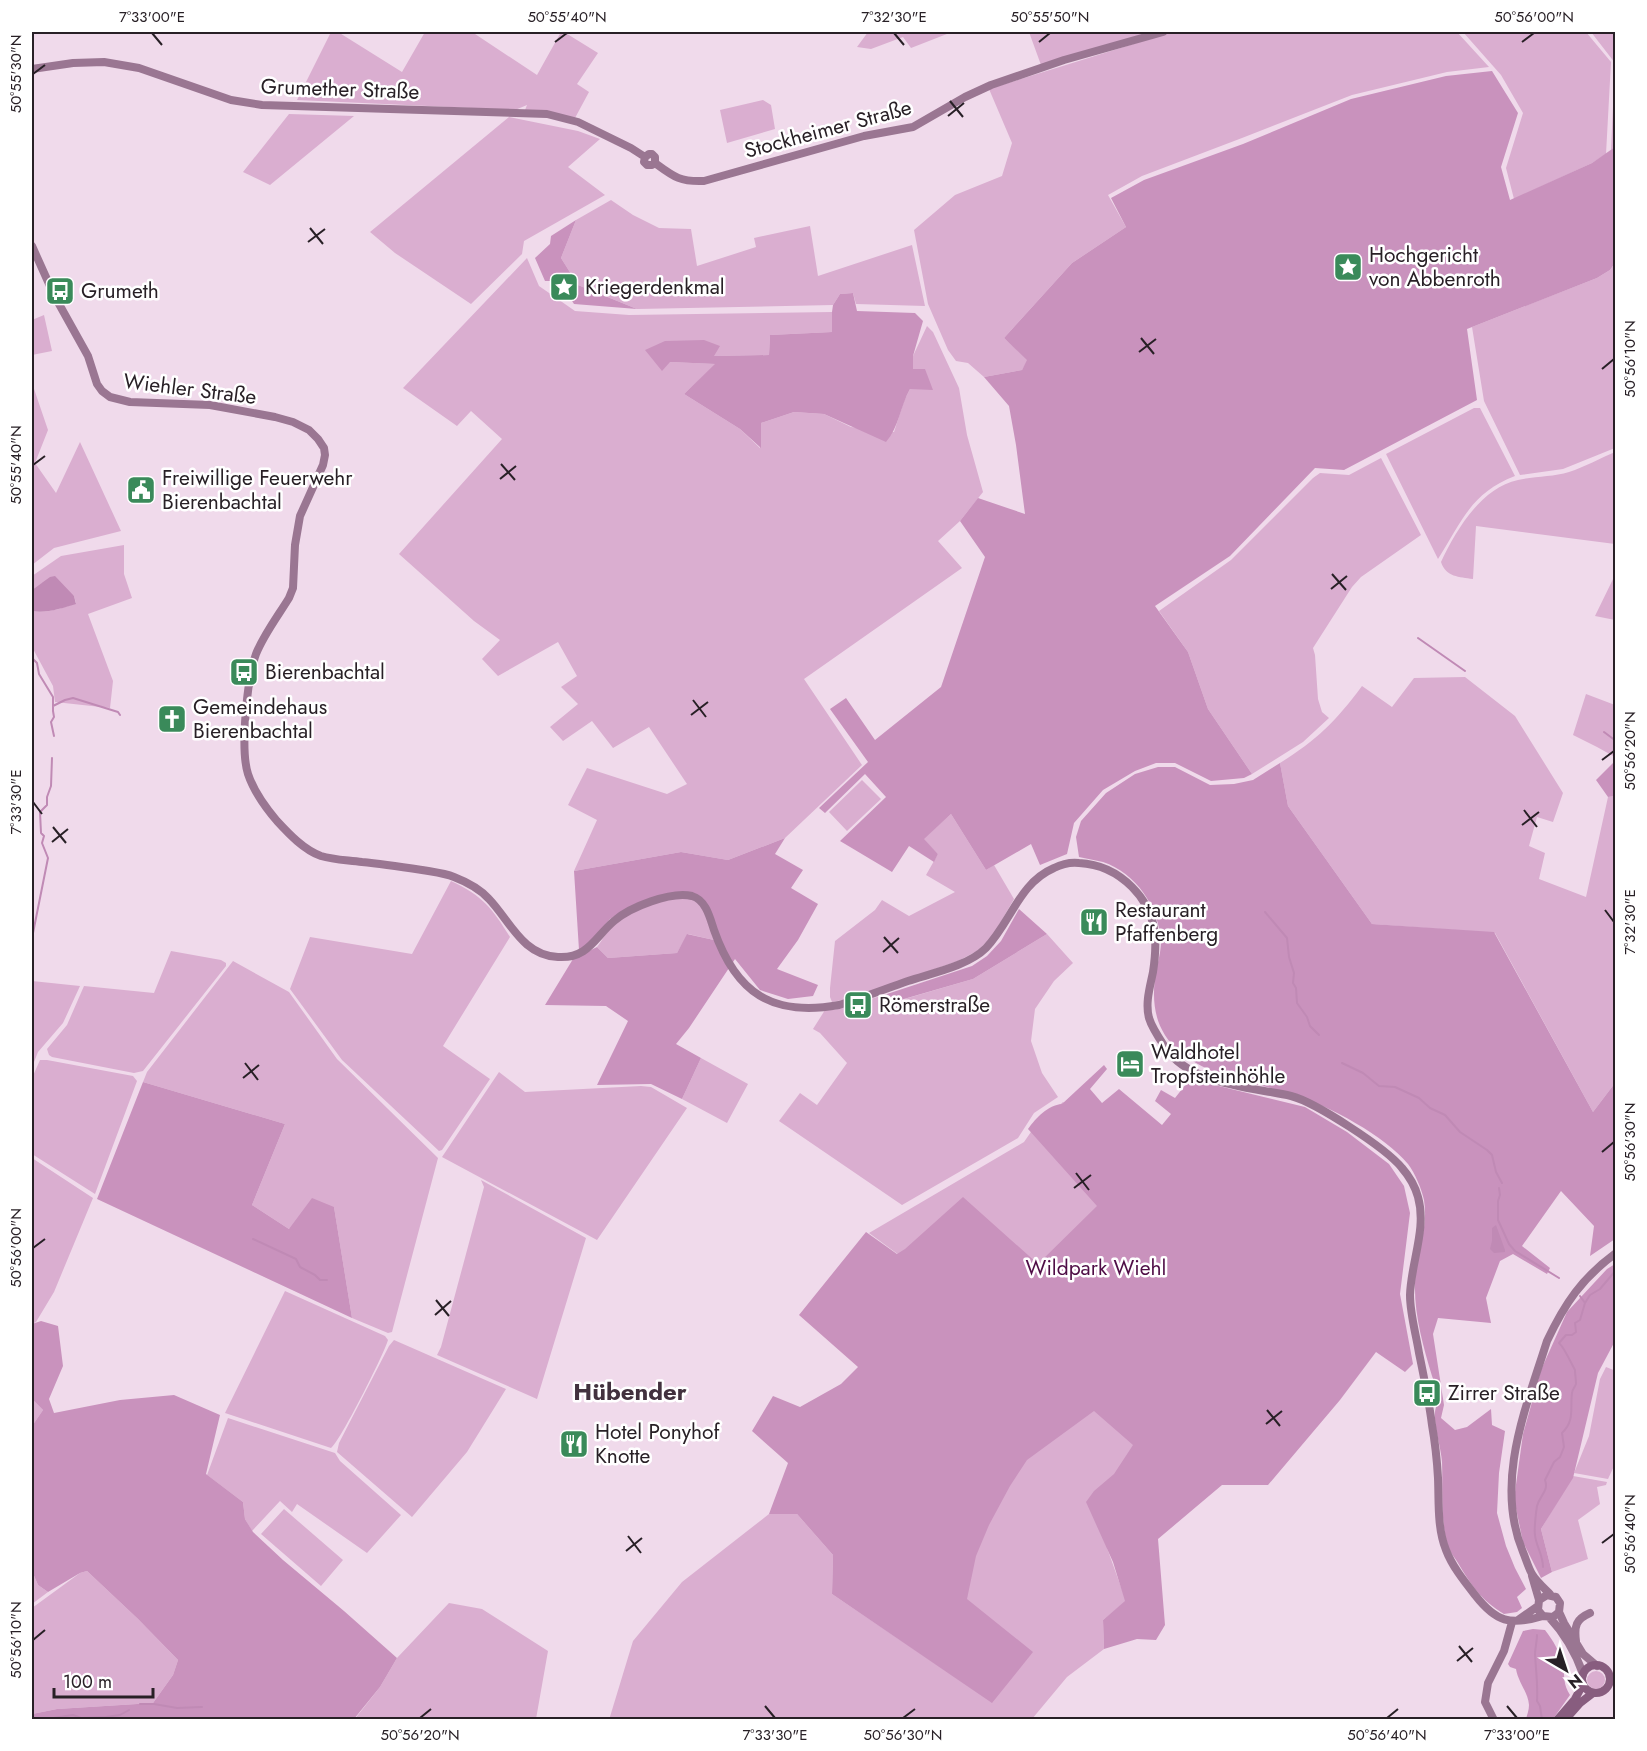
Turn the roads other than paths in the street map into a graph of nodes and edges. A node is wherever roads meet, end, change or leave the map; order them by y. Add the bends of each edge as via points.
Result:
1 (1163, 32) edge
2 (32, 69) edge
3 (655, 163) joint
4 (32, 246) edge
5 (1616, 1253) edge
6 (1532, 1574) junction
7 (1550, 1594) junction
8 (1538, 1603) junction
9 (1559, 1612) junction
10 (1590, 1613) dead end
11 (1546, 1617) junction
12 (1514, 1622) junction
13 (1576, 1642) junction
14 (1616, 1665) edge
15 (1600, 1667) junction
16 (1613, 1678) edge
17 (1583, 1679) junction
18 (1593, 1693) junction
19 (1494, 1719) edge
20 (1557, 1719) edge
21 (1565, 1719) edge

1 - 3 main road, Stockheimer Straße via 991,85 913,127 864,136 704,181 687,182
2 - 3 main road, Grumether Straße via 104,62 139,68 231,100 262,105 547,114 578,122 645,157 652,154
4 - 12 main road, Wiehler Straße via 88,356 97,384 110,398 210,405 275,417 309,430 324,448 323,465 300,516 290,598 256,654 245,735 247,771 258,798 309,850 337,859 453,876 489,898 521,940 557,957 580,953 593,945 627,912 673,895 696,897 703,903 736,973 753,991 786,1007 839,1005 972,958 992,941 1032,882 1067,863 1096,865 1125,880 1145,901 1153,918 1156,935 1148,1016 1172,1056 1208,1078 1308,1103 1394,1160 1414,1186 1422,1212 1410,1299 1435,1438 1445,1549 1484,1607
5 - 6 main road via 1587,1276 1560,1313 1547,1341 1519,1430 1510,1496 1520,1545
6 - 7 main road
6 - 8 main road
7 - 8 main road
7 - 9 main road via 1559,1600
8 - 11 main road
8 - 12 main road
9 - 11 main road
9 - 13 main road
10 - 13 main road via 1578,1621
11 - 12 main road
11 - 17 main road via 1565,1639 1580,1665
12 - 19 main road via 1488,1683 1485,1702
13 - 15 main road via 1583,1654
14 - 15 main road
15 - 16 main road
15 - 17 main road via 1589,1668
16 - 18 main road via 1602,1692
17 - 18 main road via 1587,1690
17 - 20 main road via 1575,1699
18 - 21 main road

